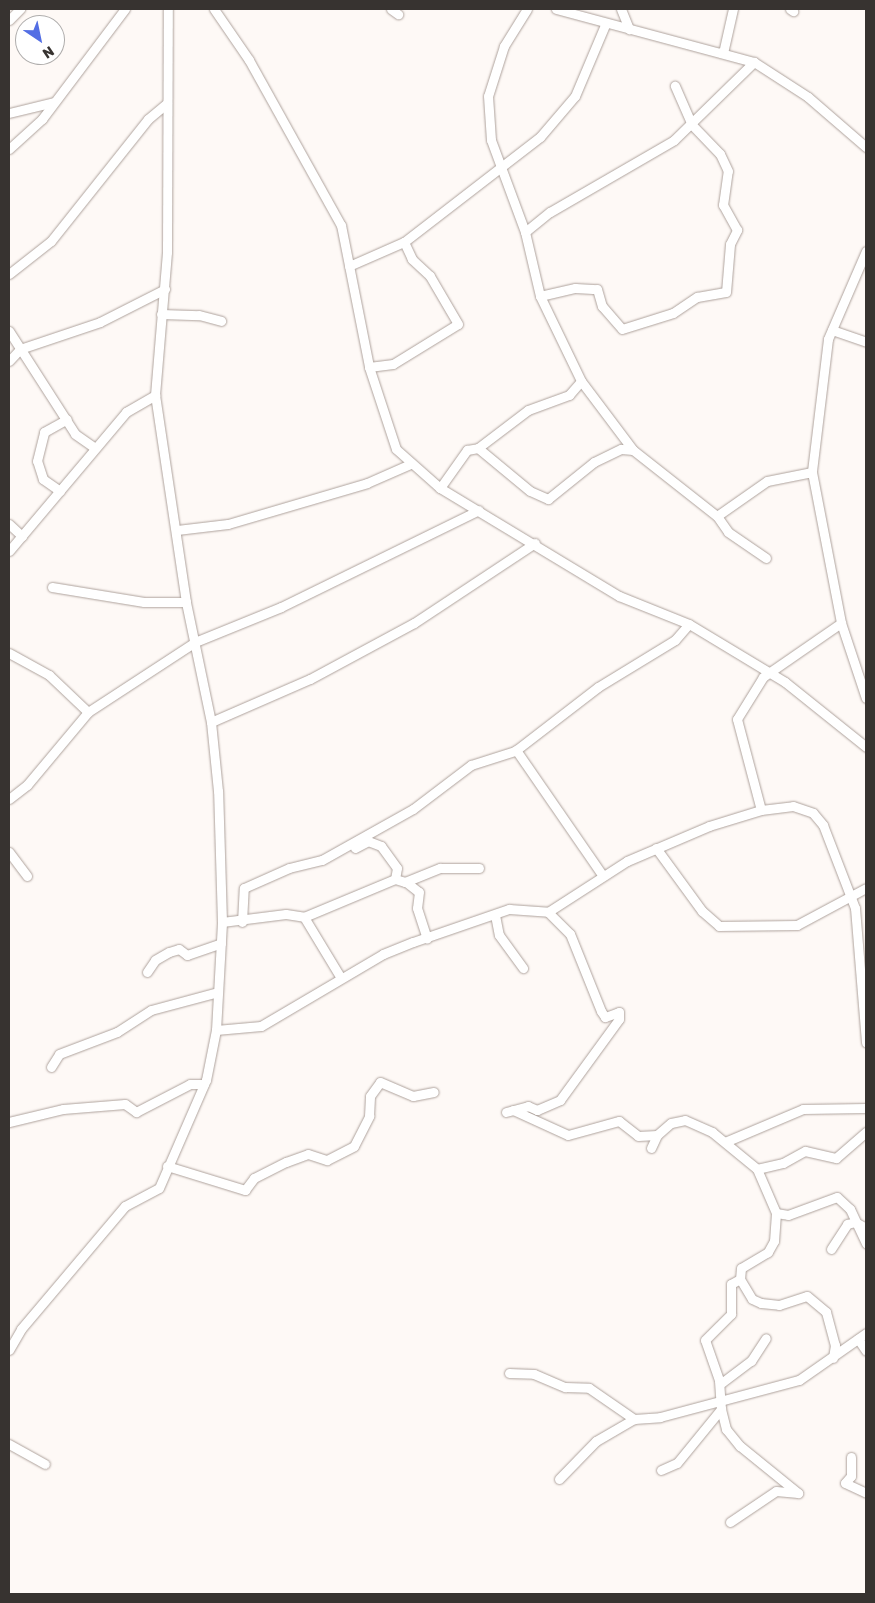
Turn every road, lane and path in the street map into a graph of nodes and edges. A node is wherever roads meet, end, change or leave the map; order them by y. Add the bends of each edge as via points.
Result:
1 (20, 9) edge
2 (125, 9) edge
3 (168, 9) edge
4 (214, 9) edge
5 (527, 9) edge
6 (556, 9) edge
7 (621, 9) edge
8 (732, 9) edge
9 (9, 20) edge
10 (605, 25) junction
11 (630, 29) junction
12 (723, 53) junction
13 (754, 62) junction
14 (675, 86) dead end
15 (54, 102) junction
16 (167, 102) junction
17 (9, 113) edge
18 (692, 125) junction
19 (866, 147) edge
20 (9, 149) edge
21 (500, 172) junction
22 (525, 232) junction
23 (404, 242) junction
24 (866, 251) edge
25 (349, 266) junction
26 (9, 274) edge
27 (165, 289) junction
28 (540, 296) junction
29 (162, 314) junction
30 (221, 321) dead end
31 (832, 330) junction
32 (9, 331) edge
33 (866, 342) edge
34 (20, 349) junction
35 (9, 361) edge
36 (369, 367) junction
37 (581, 381) junction
38 (155, 395) junction
39 (67, 419) junction
40 (625, 439) junction
41 (95, 448) junction
42 (478, 448) junction
43 (622, 449) junction
44 (633, 450) junction
45 (410, 464) junction
46 (812, 472) junction
47 (440, 488) junction
48 (60, 490) junction
49 (479, 510) junction
50 (717, 516) junction
51 (9, 524) edge
52 (177, 530) junction
53 (22, 536) junction
54 (535, 543) junction
55 (9, 551) edge
56 (766, 558) dead end
57 (52, 587) dead end
58 (186, 602) junction
59 (841, 623) junction
60 (689, 624) junction
61 (195, 642) junction
62 (9, 653) edge
63 (769, 673) junction
64 (866, 698) edge
65 (88, 712) junction
66 (211, 722) junction
67 (866, 747) edge
68 (516, 750) junction
69 (9, 799) edge
70 (761, 810) junction
71 (656, 848) junction
72 (9, 852) edge
73 (322, 860) junction
74 (479, 868) dead end
75 (27, 876) dead end
76 (603, 876) junction
77 (395, 879) junction
78 (406, 882) junction
79 (866, 888) edge
80 (851, 898) junction
81 (548, 912) junction
82 (495, 915) junction
83 (304, 917) junction
84 (222, 922) junction
85 (242, 922) junction
86 (428, 938) junction
87 (221, 943) junction
88 (523, 968) dead end
89 (147, 972) dead end
90 (341, 978) junction
91 (218, 992) junction
92 (216, 1030) junction
93 (866, 1043) edge
94 (51, 1067) dead end
95 (204, 1084) junction
96 (434, 1092) dead end
97 (866, 1108) edge
98 (9, 1122) edge
99 (866, 1132) edge
100 (657, 1135) junction
101 (725, 1142) junction
102 (650, 1148) dead end
103 (167, 1166) junction
104 (757, 1169) junction
105 (776, 1213) junction
106 (855, 1222) junction
107 (866, 1228) edge
108 (866, 1244) edge
109 (831, 1250) dead end
110 (740, 1279) junction
111 (866, 1333) edge
112 (766, 1338) dead end
113 (858, 1339) junction
114 (9, 1350) edge
115 (866, 1351) edge
116 (833, 1358) junction
117 (509, 1373) dead end
118 (720, 1384) junction
119 (722, 1399) junction
120 (721, 1409) junction
121 (634, 1419) junction
122 (9, 1444) edge
123 (851, 1457) dead end
124 (46, 1464) dead end
125 (661, 1470) dead end
126 (559, 1479) dead end
127 (866, 1493) edge
128 (730, 1522) dead end

1 - 9 street
2 - 15 street
3 - 16 street
4 - 25 street via 259,76 341,225
5 - 21 street via 504,46 488,96
6 - 10 street
7 - 11 street
8 - 12 street
10 - 11 street
10 - 21 street via 564,114
11 - 12 street
12 - 13 street
13 - 18 street
13 - 19 street via 808,97
14 - 18 street
15 - 17 street
15 - 20 street
16 - 26 street via 148,119 51,241
16 - 27 street
18 - 22 street via 645,159 550,212
18 - 28 street via 720,154 728,171 723,205 736,230 730,244 726,292 697,297 673,313 622,329 602,306 597,289 575,288
21 - 22 street
21 - 23 street
22 - 28 street
23 - 25 street
23 - 36 street via 412,259 430,276 458,324 394,364
24 - 31 street
25 - 36 street
27 - 29 street
27 - 34 street via 100,322
28 - 37 street
29 - 30 street via 199,315
29 - 38 street
31 - 33 street
31 - 46 street via 820,392
32 - 34 street
34 - 35 street
34 - 39 street
36 - 45 street via 390,439
37 - 40 street
37 - 42 street via 569,395 528,410
38 - 41 street via 126,412
38 - 52 street
39 - 41 street via 78,438
39 - 48 street via 44,432 37,461 43,479
40 - 43 street
40 - 44 street
41 - 48 street
42 - 43 street via 530,491 548,499 594,462
42 - 47 street via 467,450
43 - 44 street
44 - 50 street
45 - 47 street
45 - 52 street via 367,483 228,524
46 - 50 street via 767,481
46 - 59 street
47 - 49 street
48 - 53 street
49 - 54 street
49 - 61 street via 305,596
50 - 56 street via 728,532
51 - 53 street
52 - 58 street
53 - 55 street
54 - 60 street via 619,596
54 - 66 street via 414,623 310,680
57 - 58 street via 144,602
58 - 61 street
59 - 63 street
59 - 64 street
60 - 63 street
60 - 68 street via 675,640 598,687
61 - 65 street
61 - 66 street
62 - 65 street via 49,675
63 - 67 street
63 - 70 street via 757,684 737,719
65 - 69 street via 27,785
66 - 84 street
68 - 73 street via 471,765 413,809
68 - 76 street
70 - 71 street
70 - 80 street via 793,806 813,813 823,825
71 - 76 street
71 - 80 street via 702,911 719,926 797,925
72 - 75 street
73 - 77 street via 368,841 391,857 397,868
73 - 85 street via 289,868 244,888
74 - 78 street via 440,868
76 - 81 street
77 - 78 street
77 - 83 street
78 - 86 street via 420,892 417,908
79 - 80 street
80 - 93 street
81 - 82 street via 509,909
81 - 100 street via 570,934 605,1017 619,1012 619,1018 560,1100 537,1110 528,1106 510,1111 568,1135 619,1121 638,1136
82 - 86 street
82 - 88 street via 499,935
83 - 85 street via 286,914
83 - 90 street
84 - 85 street
84 - 87 street
86 - 90 street via 383,954
87 - 89 street via 187,955 179,950 168,952 155,960
87 - 91 street
90 - 92 street via 261,1026
91 - 92 street
91 - 94 street via 151,1010 117,1032 59,1054
92 - 95 street
95 - 98 street via 190,1084 136,1112 125,1104 64,1109
95 - 103 street
96 - 103 street via 413,1096 380,1082 370,1096 369,1116 354,1146 327,1160 308,1154 286,1162 254,1178 245,1190
97 - 101 street via 803,1109
99 - 104 street via 836,1158 805,1151 784,1164
100 - 101 street via 671,1123 685,1120
100 - 102 street
101 - 104 street
103 - 114 street via 159,1188 125,1206
104 - 105 street
105 - 106 street via 788,1215 837,1196 850,1209
105 - 110 street via 772,1247 741,1268
106 - 107 street
106 - 108 street
106 - 109 street via 844,1227
110 - 116 street via 752,1299 779,1305 803,1295 826,1312 834,1345
110 - 118 street via 731,1284 731,1314 705,1340
111 - 113 street
112 - 118 street via 751,1361
113 - 115 street
113 - 116 street
116 - 119 street via 799,1380
117 - 121 street via 534,1374 565,1387 589,1388
118 - 119 street
119 - 120 street
119 - 121 street via 660,1417
120 - 125 street via 677,1463
120 - 128 street via 726,1430 740,1446 798,1494 776,1491
121 - 126 street via 596,1441
122 - 124 street
123 - 127 street via 851,1476 845,1484

